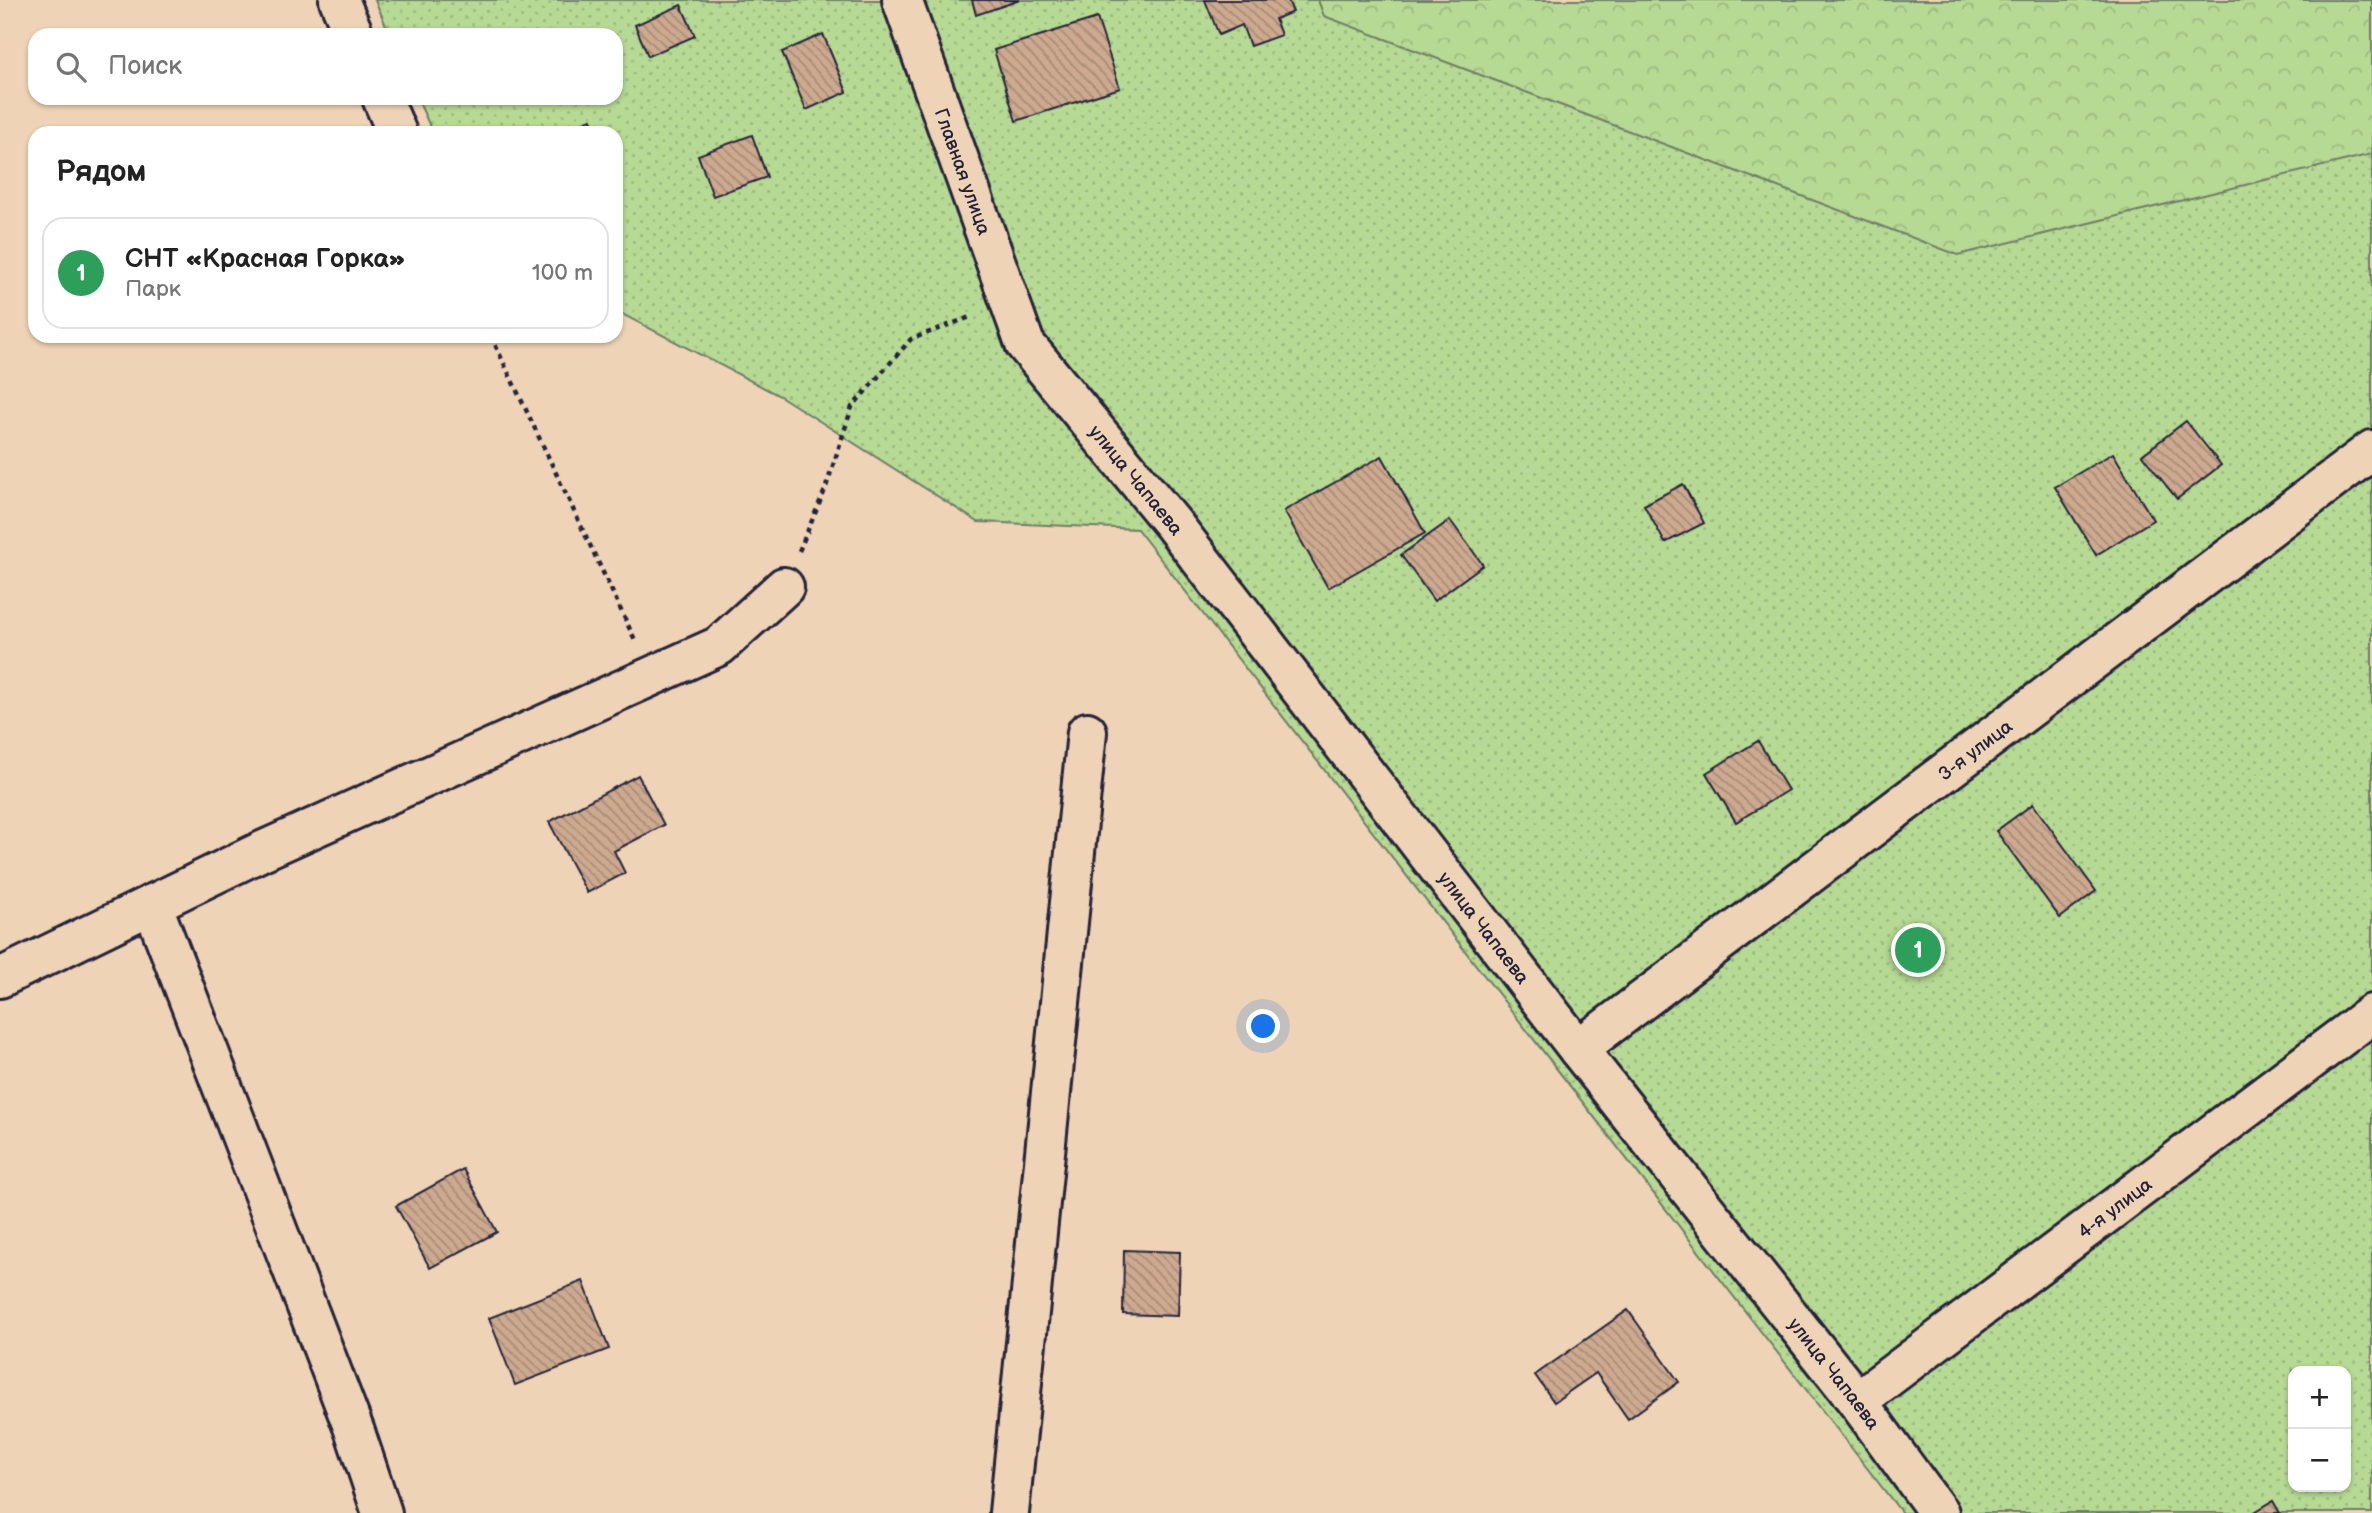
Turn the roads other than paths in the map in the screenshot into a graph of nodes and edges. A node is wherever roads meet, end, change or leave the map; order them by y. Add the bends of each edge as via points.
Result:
1 (339, 0) edge
2 (902, 0) edge
3 (351, 28) edge
4 (385, 105) edge
5 (394, 126) edge
6 (1025, 344) joint
7 (2372, 450) edge
8 (784, 587) road end
9 (1087, 732) dead end
10 (152, 904) junction
11 (0, 978) edge
12 (2372, 1014) edge
13 (1578, 1049) junction
14 (1857, 1401) junction
15 (382, 1513) edge
16 (1009, 1513) edge
17 (1939, 1513) edge

1 - 3 street
2 - 6 street, Главная улица
4 - 5 street
6 - 13 street, улица Чапаева via 1173,524
7 - 13 street, 3-я улица
8 - 10 street via 719,646
9 - 16 street
10 - 11 street
10 - 15 street via 351,1419
12 - 14 street, 4-я улица
13 - 14 street, улица Чапаева
14 - 17 street, улица Чапаева

